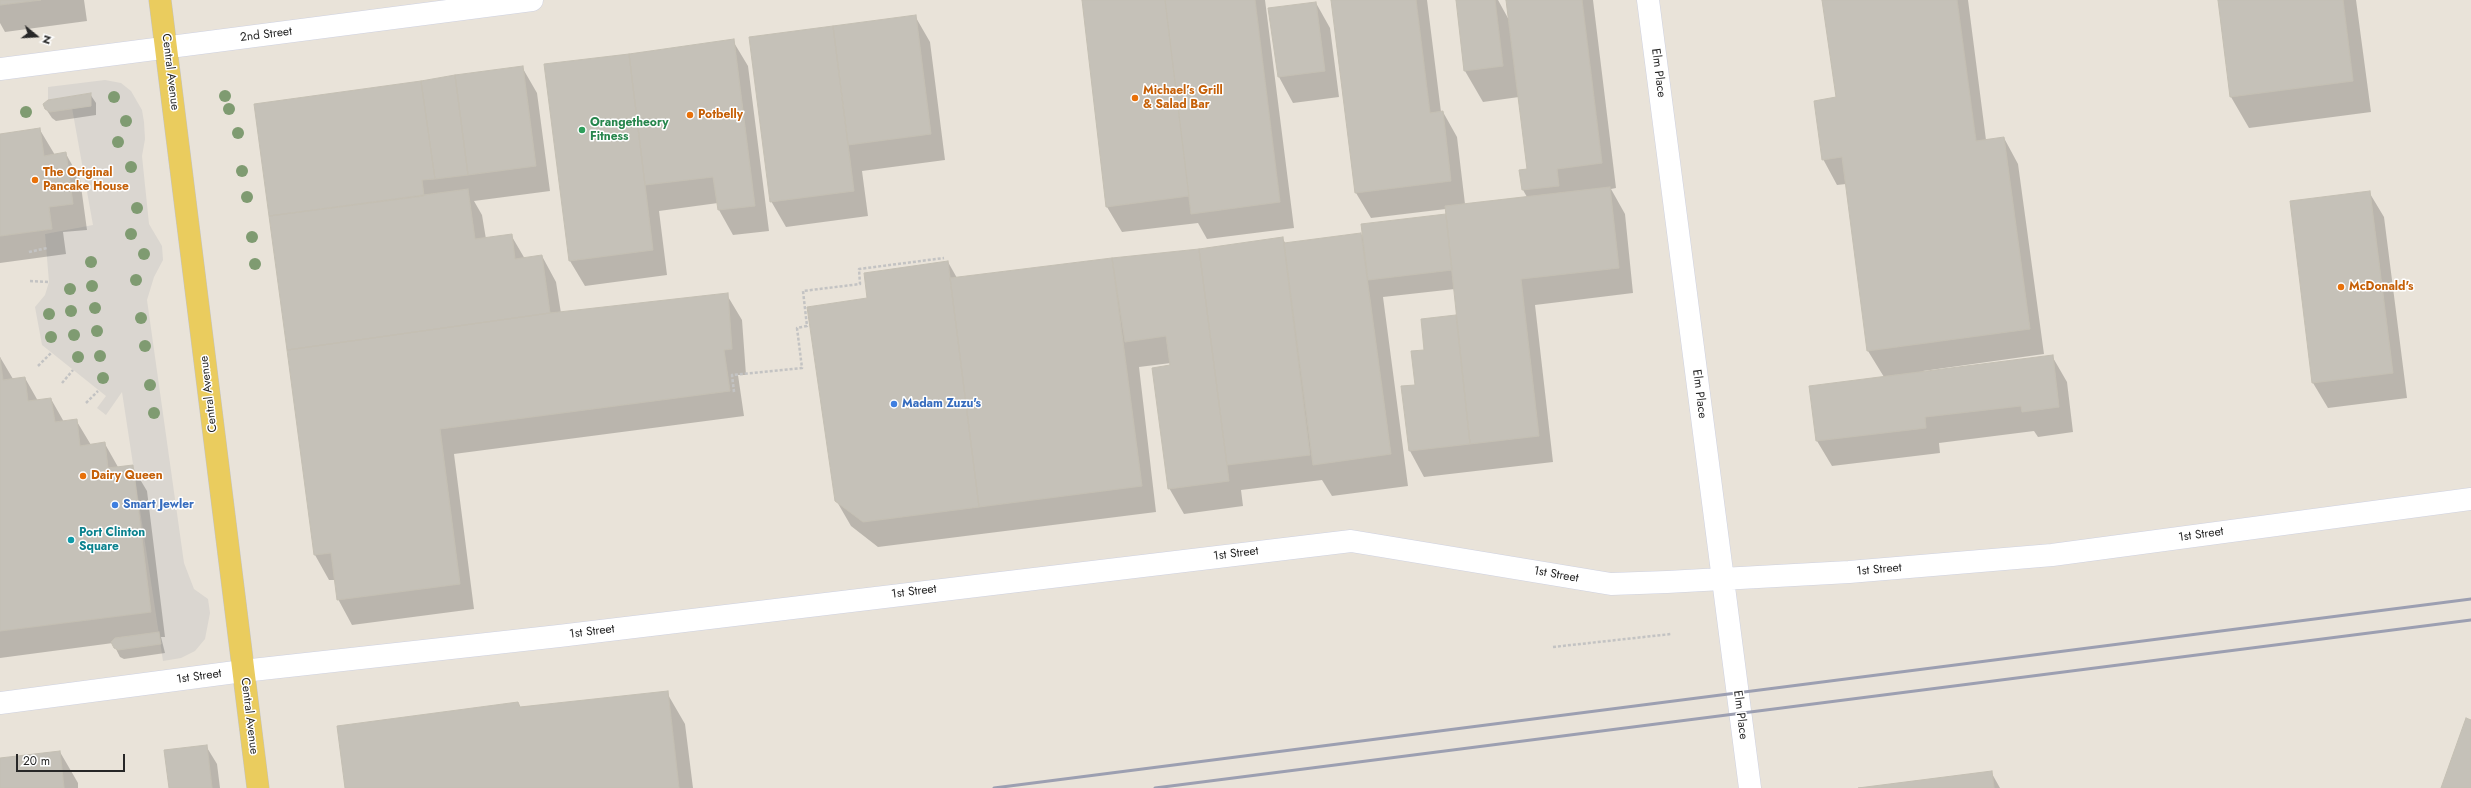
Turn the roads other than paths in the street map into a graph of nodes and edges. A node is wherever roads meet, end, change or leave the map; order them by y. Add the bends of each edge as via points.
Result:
1 (160, 0) edge
2 (532, 0) edge
3 (1648, 0) edge
4 (493, 2) edge
5 (166, 48) junction
6 (0, 70) edge
7 (2471, 499) edge
8 (1723, 580) junction
9 (243, 671) junction
10 (0, 703) edge
11 (258, 788) edge
12 (1750, 788) edge

1 - 5 main road, Central Avenue
2 - 4 street, 2nd Street
3 - 8 street, Elm Place
4 - 5 street, 2nd Street
5 - 6 street, 2nd Street
5 - 9 main road, Central Avenue
7 - 8 street, 1st Street via 2052,555
8 - 9 street, 1st Street via 1611,584 1351,541 559,636
8 - 12 street, Elm Place
9 - 10 street, 1st Street
9 - 11 main road, Central Avenue

